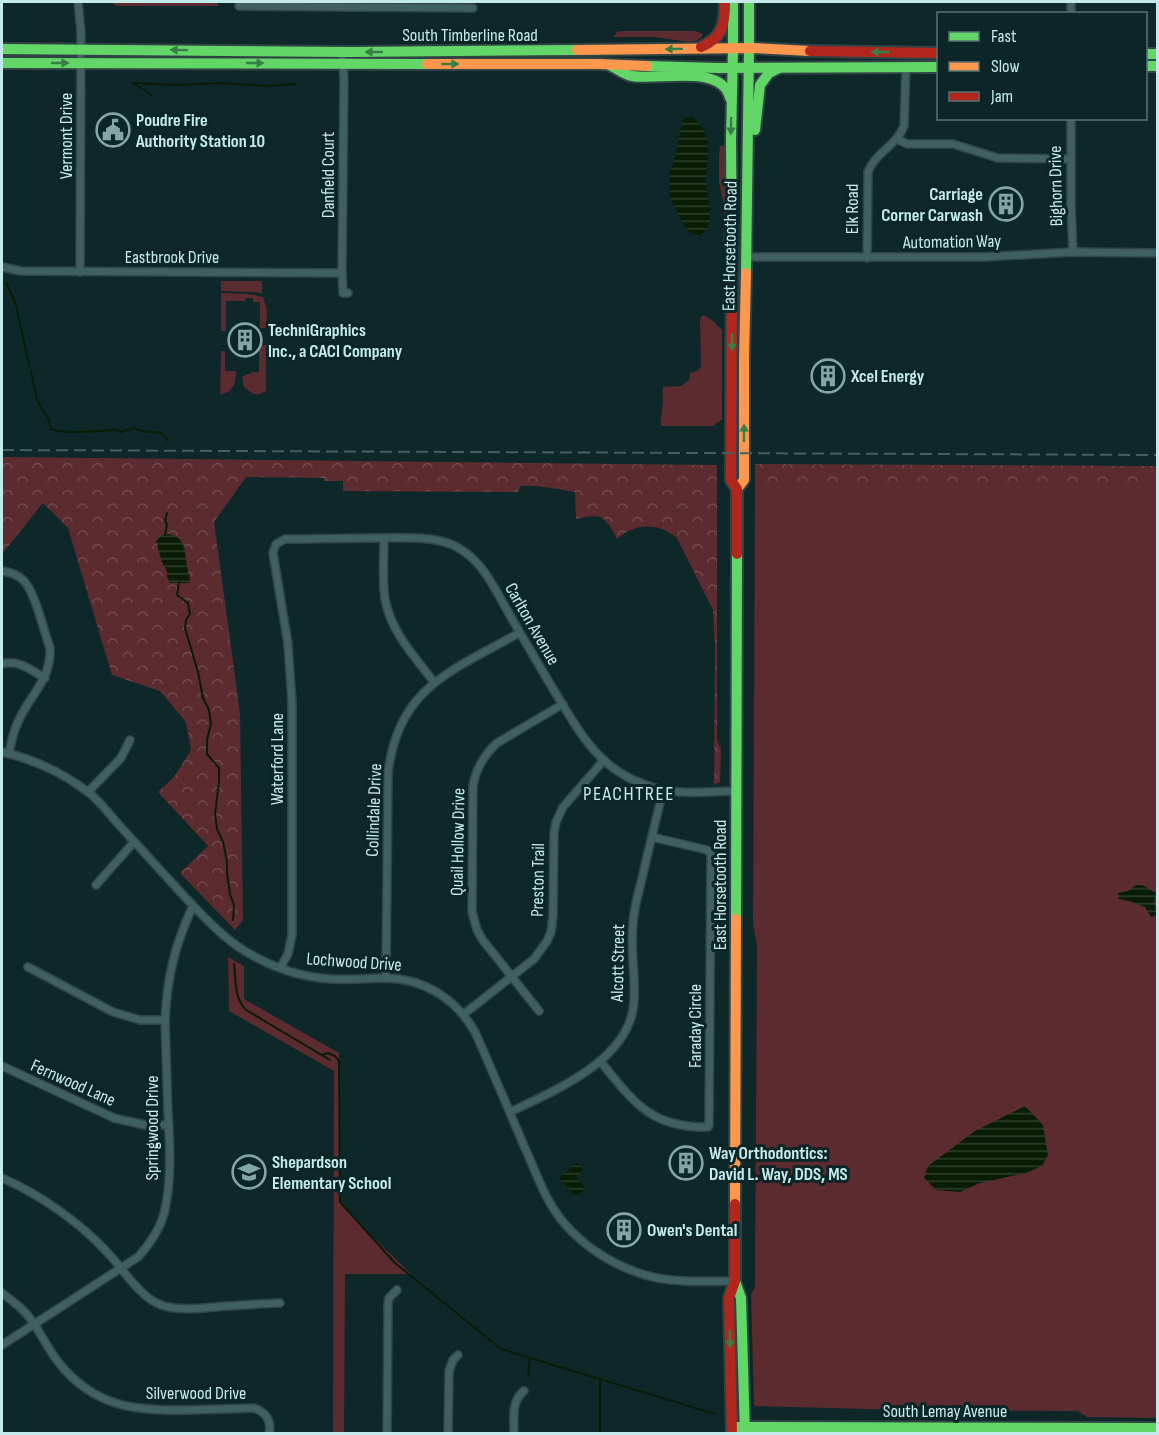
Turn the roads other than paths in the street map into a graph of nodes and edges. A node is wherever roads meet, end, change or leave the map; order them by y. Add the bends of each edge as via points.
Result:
1 (78, 2) edge
2 (725, 2) edge
3 (734, 2) edge
4 (749, 2) edge
5 (239, 6) dead end
6 (473, 8) dead end
7 (697, 48) junction
8 (749, 48) junction
9 (2, 49) edge
10 (81, 49) junction
11 (733, 49) junction
12 (937, 53) edge
13 (343, 58) junction
14 (2, 63) edge
15 (81, 63) junction
16 (608, 64) junction
17 (906, 67) junction
18 (937, 67) edge
19 (732, 68) junction
20 (749, 68) junction
21 (779, 68) junction
22 (732, 105) junction
23 (1071, 120) edge
24 (897, 139) junction
25 (1070, 159) junction
26 (748, 188) junction
27 (1073, 252) junction
28 (1158, 253) edge
29 (747, 256) junction
30 (867, 258) junction
31 (2, 267) edge
32 (80, 272) junction
33 (342, 273) junction
34 (348, 293) dead end
35 (737, 489) junction
36 (384, 538) junction
37 (274, 548) joint
38 (2, 571) edge
39 (519, 633) junction
40 (2, 664) edge
41 (45, 678) junction
42 (434, 682) junction
43 (562, 704) junction
44 (130, 740) dead end
45 (5, 753) edge
46 (604, 760) junction
47 (663, 790) junction
48 (736, 791) junction
49 (88, 792) junction
50 (652, 837) junction
51 (134, 842) junction
52 (96, 885) dead end
53 (193, 906) junction
54 (28, 967) dead end
55 (280, 968) junction
56 (511, 977) junction
57 (386, 978) junction
58 (539, 1011) dead end
59 (464, 1014) junction
60 (165, 1020) junction
61 (600, 1061) junction
62 (2, 1066) edge
63 (510, 1113) junction
64 (169, 1125) junction
65 (2, 1178) edge
66 (121, 1268) junction
67 (735, 1281) junction
68 (397, 1290) dead end
69 (2, 1293) edge
70 (280, 1303) dead end
71 (34, 1324) junction
72 (2, 1345) edge
73 (458, 1355) dead end
74 (524, 1391) dead end
75 (1158, 1428) edge
76 (732, 1430) edge
77 (745, 1430) edge
78 (269, 1434) edge
79 (387, 1434) edge
80 (448, 1434) edge
81 (514, 1434) edge

1 - 10 street, Vermont Drive
2 - 7 main road via 717,37
3 - 11 main road, East Horsetooth Road
4 - 8 main road, East Horsetooth Road
5 - 6 street
7 - 11 main road, South Timberline Road
7 -> 13 main road, South Timberline Road
8 - 11 main road, South Timberline Road
12 -> 8 main road, South Timberline Road
8 - 20 main road, East Horsetooth Road
9 - 10 main road, South Timberline Road
13 -> 10 main road, South Timberline Road
10 - 15 street, Vermont Drive
11 - 19 main road, East Horsetooth Road
15 -> 13 main road, South Timberline Road
13 -> 16 main road, South Timberline Road
13 - 33 street, Danfield Court
14 -> 15 main road, South Timberline Road
15 - 32 street, Vermont Drive
16 - 19 main road, South Timberline Road
16 - 22 main road via 632,76 714,80 728,89
17 - 18 main road, South Timberline Road
17 - 21 main road, South Timberline Road
17 - 24 street via 904,126
19 - 20 main road, South Timberline Road
19 - 22 main road, East Horsetooth Road
20 - 21 main road, South Timberline Road
20 - 26 main road, East Horsetooth Road
21 - 26 main road via 760,85
22 -> 35 main road, East Horsetooth Road via 731,480
23 - 25 street, Bighorn Drive
24 - 25 street via 907,144 953,144 999,158
24 - 30 street, Elk Road via 868,172
25 - 27 street, Bighorn Drive
26 - 29 main road, East Horsetooth Road
27 - 28 street, Automation Way
27 - 30 street, Automation Way
29 - 30 street, Automation Way
35 -> 29 main road, East Horsetooth Road via 744,480
31 - 32 street, Eastbrook Drive
32 - 33 street, Eastbrook Drive
33 - 34 street, Danfield Court via 343,293
35 - 48 main road, East Horsetooth Road
36 - 37 street, Carlton Avenue via 285,539
36 - 39 street, Carlton Avenue via 427,538 462,550 483,569
36 - 42 street via 388,613 402,641
37 - 55 street, Waterford Lane via 292,703 292,935
38 - 41 street via 20,578 32,595 50,648
39 - 42 street, Collindale Drive
39 - 43 street, Carlton Avenue
40 - 41 street via 15,662
41 - 45 street via 16,724
42 - 57 street, Collindale Drive via 408,712 390,758
43 - 46 street, Carlton Avenue via 585,740
43 - 56 street, Quail Hollow Drive via 497,743 474,777 473,920 482,939
44 - 49 street via 121,758
45 - 49 street, Lochwood Drive via 47,767
46 - 47 street, Carlton Avenue via 629,777
46 - 56 street, Preston Trail via 559,815 554,833 551,932 534,959
47 - 48 street, Carlton Avenue
47 - 50 street, Alcott Street
48 - 67 main road, East Horsetooth Road
49 - 51 street, Lochwood Drive
50 - 61 street, Alcott Street via 633,921 633,1011 624,1034
50 - 61 street, Faraday Circle via 711,854 708,1127 675,1124 649,1113 630,1098
51 - 52 street
51 - 53 street, Lochwood Drive
53 - 55 street, Lochwood Drive via 243,950
53 - 60 street, Springwood Drive via 173,958
54 - 60 street via 113,1012 140,1020
55 - 57 street, Lochwood Drive via 327,978
56 - 58 street, Quail Hollow Drive
56 - 59 street, Preston Trail
57 - 59 street, Lochwood Drive via 429,988
59 - 63 street, Lochwood Drive via 476,1032
60 - 64 street, Springwood Drive
61 - 63 street, Alcott Street
62 - 64 street, Fernwood Lane via 114,1118 145,1125
63 - 67 street, Lochwood Drive via 551,1204 564,1222 598,1253 653,1277
64 - 66 street, Springwood Drive via 164,1214 148,1246
65 - 66 street via 59,1210 88,1233
66 - 70 street via 142,1294 173,1308
66 - 71 street, Springwood Drive
67 -> 76 main road, East Horsetooth Road via 729,1298
67 - 77 main road, East Horsetooth Road via 741,1298
68 - 79 street via 388,1304
69 - 71 street, Silverwood Drive
71 - 72 street, Springwood Drive
71 - 78 street, Silverwood Drive via 69,1374 111,1402 157,1411 254,1408 268,1419
73 - 80 street via 448,1371
74 - 81 street via 515,1401
75 - 77 main road, South Lemay Avenue
76 - 77 main road, South Lemay Avenue

